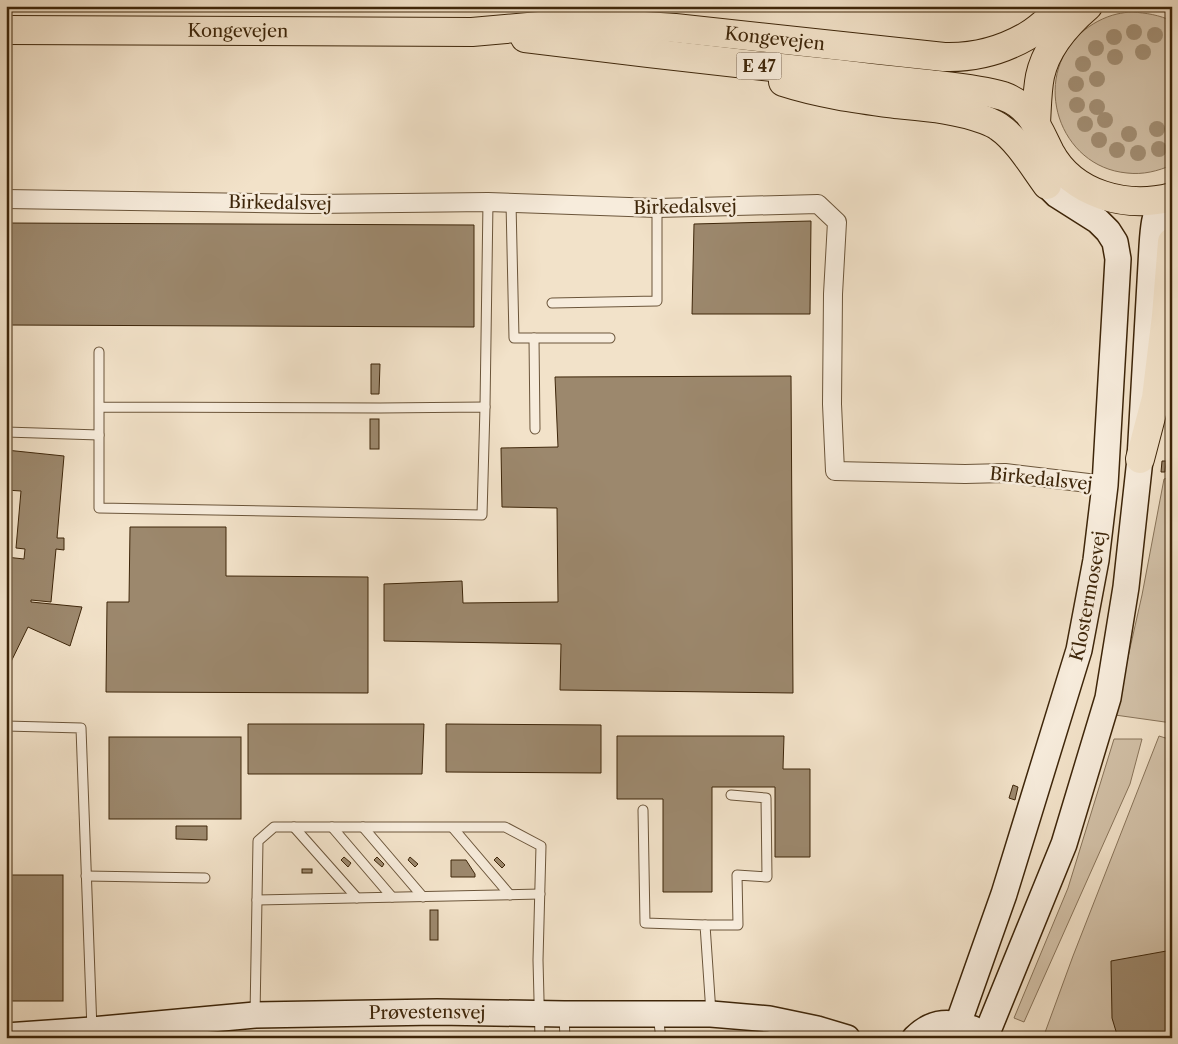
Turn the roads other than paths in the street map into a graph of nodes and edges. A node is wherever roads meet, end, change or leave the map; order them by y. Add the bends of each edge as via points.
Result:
1 (1064, 6) edge
2 (1088, 6) edge
3 (6, 30) edge
4 (472, 32) junction
5 (715, 61) junction
6 (1036, 123) junction
7 (1047, 185) junction
8 (1169, 196) edge
9 (6, 199) edge
10 (488, 202) junction
11 (511, 203) junction
12 (657, 208) junction
13 (1172, 242) edge
14 (552, 303) dead end
15 (534, 338) junction
16 (610, 338) dead end
17 (99, 352) dead end
18 (99, 407) junction
19 (485, 407) junction
20 (534, 429) dead end
21 (6, 432) edge
22 (99, 435) junction
23 (1140, 459) junction
24 (1105, 485) junction
25 (6, 726) edge
26 (731, 795) dead end
27 (643, 810) dead end
28 (294, 827) junction
29 (332, 827) junction
30 (363, 827) junction
31 (453, 828) junction
32 (86, 876) junction
33 (205, 878) dead end
34 (540, 894) junction
35 (510, 895) junction
36 (392, 897) junction
37 (423, 897) junction
38 (357, 898) junction
39 (257, 900) junction
40 (706, 925) junction
41 (539, 1013) junction
42 (658, 1013) junction
43 (711, 1014) junction
44 (255, 1015) junction
45 (958, 1024) junction
46 (565, 1026) edge
47 (92, 1030) junction
48 (6, 1036) edge
49 (540, 1038) edge
50 (661, 1038) edge
51 (848, 1038) edge
52 (915, 1038) edge
53 (984, 1038) edge

1 - 4 main road, Kongevejen / E 47 via 1027,36 984,54 961,58 675,28 583,22
2 - 6 main road via 1062,33 1046,59 1040,78
3 - 4 main road, Kongevejen / E 47
4 - 5 main road, Kongevejen / E 47
5 - 6 main road, Kongevejen / E 47 via 982,92 1021,106
5 - 7 main road via 801,88 976,117 1006,132
6 - 7 main road via 1040,168
6 - 8 main road, E 47 via 1057,162 1073,180 1094,193 1120,200 1145,201
7 - 24 main road, Klostermosevej via 1098,221 1115,242 1118,259
8 - 23 main road, Klostermosevej via 1159,205 1156,214 1152,247
9 - 10 street, Birkedalsvej via 312,204
10 - 11 street, Birkedalsvej
10 - 19 lane
11 - 12 street, Birkedalsvej
11 - 15 lane via 514,338
12 - 14 lane via 657,301
12 - 24 street, Birkedalsvej via 818,204 837,222 832,404 835,471 1005,472
13 - 23 main road via 1156,398
15 - 16 lane
15 - 20 lane
17 - 18 lane
18 - 19 lane
18 - 22 lane
19 - 22 lane via 482,515 99,508
21 - 22 lane
23 - 53 main road, Klostermosevej via 1126,587 1108,698 1064,844
24 - 45 main road, Klostermosevej via 1096,560 1079,650 1004,894
25 - 32 lane via 81,728
26 - 40 lane via 766,798 767,877 736,875 738,925
27 - 40 lane via 644,923
28 - 29 lane
28 - 38 lane
28 - 39 lane via 274,827 258,841
29 - 30 lane
29 - 36 lane
30 - 31 lane
30 - 37 lane
31 - 34 lane via 506,827 541,846
31 - 35 lane
32 - 33 lane
32 - 47 lane
34 - 35 lane
34 - 41 lane
35 - 37 lane
36 - 37 lane
36 - 38 lane
38 - 39 lane
39 - 44 lane
40 - 43 lane
41 - 44 main road, Prøvestensvej
41 - 46 main road, Prøvestensvej
41 - 49 lane
42 - 43 main road, Prøvestensvej
42 - 46 main road, Prøvestensvej
42 - 50 lane
43 - 51 main road, Prøvestensvej via 769,1019
44 - 47 main road, Prøvestensvej
45 - 52 main road via 932,1026
45 - 53 main road
47 - 48 main road, Prøvestensvej

